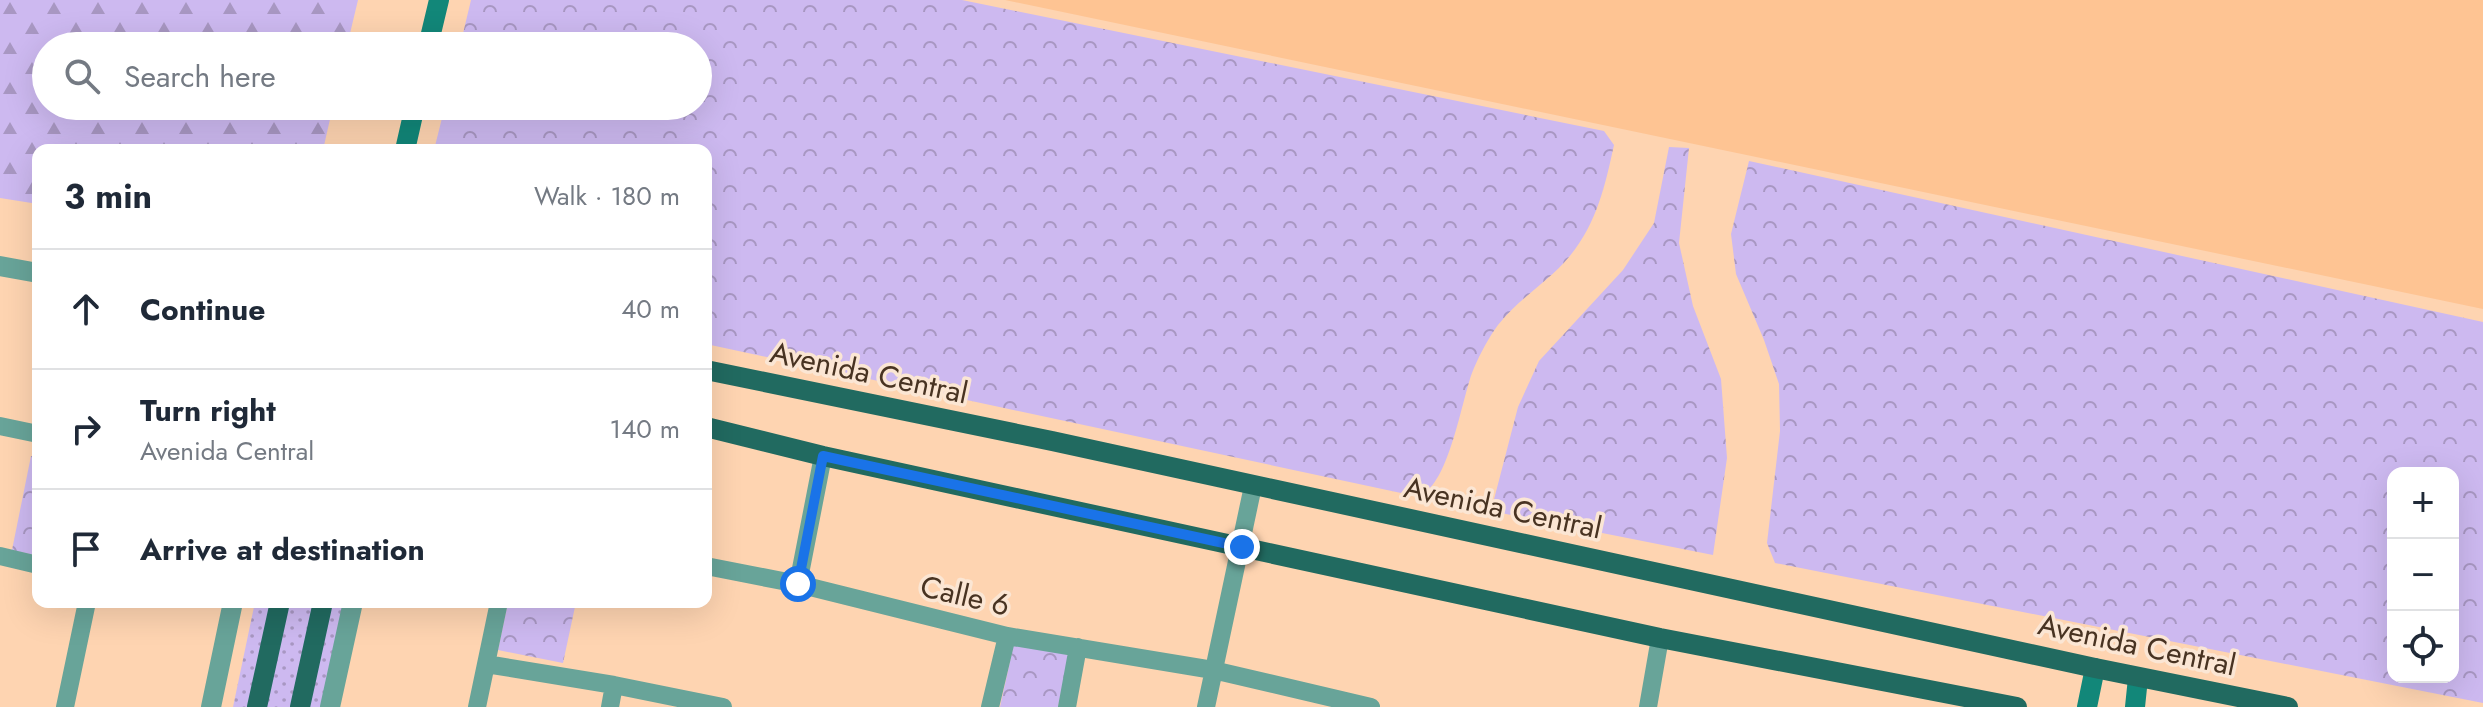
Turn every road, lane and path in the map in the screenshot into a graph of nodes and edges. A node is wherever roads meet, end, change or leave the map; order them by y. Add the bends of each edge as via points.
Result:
1 (439, 0) edge
2 (431, 32) edge
3 (412, 120) edge
4 (406, 144) edge
5 (0, 266) edge
6 (32, 272) edge
7 (712, 371) edge
8 (0, 426) edge
9 (712, 428) edge
10 (32, 433) edge
11 (823, 456) junction
12 (1253, 486) junction
13 (1242, 547) junction
14 (0, 556) edge
15 (32, 564) edge
16 (712, 567) edge
17 (798, 584) junction
18 (86, 608) edge
19 (232, 608) edge
20 (279, 608) edge
21 (322, 608) edge
22 (352, 608) edge
23 (498, 608) edge
24 (1007, 636) junction
25 (1660, 638) junction
26 (1078, 647) junction
27 (486, 664) junction
28 (2095, 668) junction
29 (1213, 670) junction
30 (2138, 678) junction
31 (614, 685) junction
32 (1351, 705) edge
33 (65, 707) edge
34 (211, 707) edge
35 (257, 707) edge
36 (300, 707) edge
37 (330, 707) edge
38 (477, 707) edge
39 (610, 707) edge
40 (723, 707) edge
41 (990, 707) edge
42 (1067, 707) edge
43 (1206, 707) edge
44 (1371, 707) edge
45 (1648, 707) edge
46 (2017, 707) edge
47 (2087, 707) edge
48 (2135, 707) edge
49 (2288, 707) edge

1 - 2 main road
3 - 4 main road
5 - 6 street
7 - 12 main road, Avenida Central
8 - 10 street
9 - 11 main road
11 - 13 main road
11 - 17 street
12 - 13 street
12 - 28 main road, Avenida Central
13 - 25 main road
13 - 29 street
14 - 15 street
16 - 17 street, Calle 6
17 - 24 street, Calle 6
18 - 33 street
19 - 34 street
20 - 35 main road
21 - 36 main road
22 - 37 street
23 - 27 street
24 - 26 street, Calle 6
24 - 41 street
25 - 45 street
25 - 46 main road
26 - 29 street, Calle 6
26 - 42 street
27 - 31 street
27 - 38 street
28 - 30 main road, Avenida Central
28 - 47 main road
29 - 32 street, Calle 6
29 - 43 street
30 - 48 main road
30 - 49 main road, Avenida Central
31 - 39 street
31 - 40 street
32 - 44 street, Calle 6

